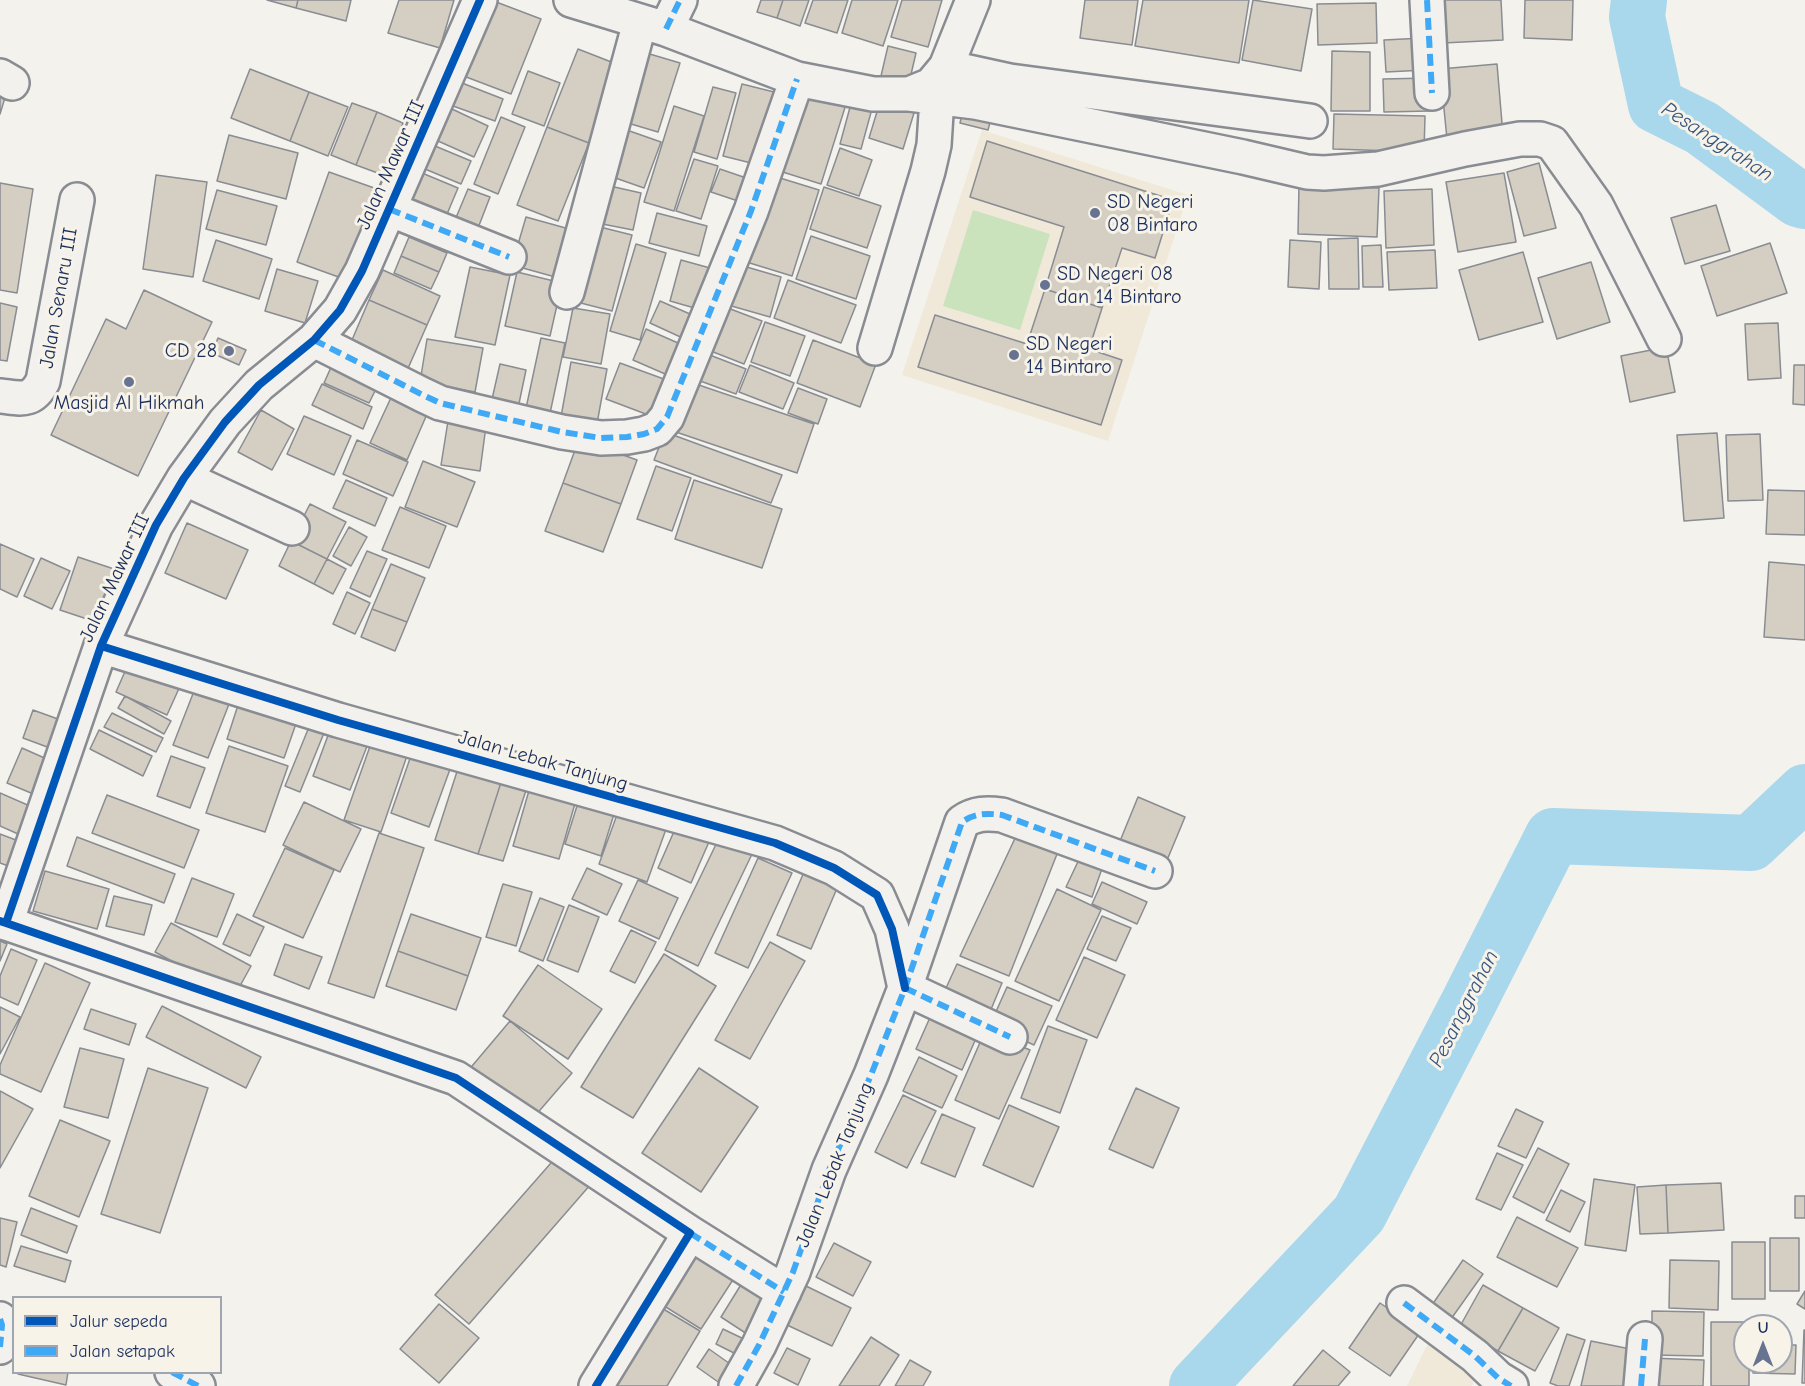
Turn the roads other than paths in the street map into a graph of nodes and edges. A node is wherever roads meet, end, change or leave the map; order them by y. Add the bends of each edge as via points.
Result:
1 (480, 0) edge
2 (571, 0) edge
3 (680, 0) edge
4 (973, 0) edge
5 (1427, 0) edge
6 (653, 25) junction
7 (797, 79) junction
8 (930, 86) junction
9 (1432, 93) dead end
10 (1310, 121) dead end
11 (77, 200) dead end
12 (389, 209) junction
13 (508, 257) dead end
14 (567, 292) dead end
15 (1664, 339) dead end
16 (314, 340) junction
17 (875, 348) dead end
18 (0, 396) edge
19 (184, 478) junction
20 (292, 528) dead end
21 (101, 646) junction
22 (1155, 871) dead end
23 (3, 922) edge
24 (905, 988) junction
25 (1010, 1037) dead end
26 (690, 1233) junction
27 (784, 1292) junction
28 (1404, 1303) dead end
29 (1645, 1339) dead end
30 (176, 1374) edge
31 (1501, 1383) edge
32 (198, 1386) edge
33 (596, 1386) edge
34 (736, 1386) edge
35 (1641, 1386) edge

1 - 12 street, Jalan Mawar III
2 - 6 street
3 - 6 street
4 - 8 street
5 - 9 street
6 - 7 street
6 - 14 street
7 - 8 street via 873,94
7 - 16 street via 725,278 667,417 657,429 627,437 601,438 459,408 423,395
8 - 10 street via 1010,81
8 - 15 street via 975,102 1308,172 1378,170 1520,139 1552,143 1596,205
8 - 17 street via 934,145
11 - 18 street, Jalan Senaru III via 43,381 37,392 27,398
12 - 13 street
12 - 16 street, Jalan Mawar III via 350,295
16 - 19 street, Jalan Mawar III via 259,385 225,422
19 - 20 street
19 - 21 street, Jalan Mawar III via 156,525
21 - 23 street, Jalan Mawar III
21 - 24 street, Jalan Lebak Tanjung via 338,720 775,843 834,868 878,895 892,929
22 - 24 street via 1002,815 986,813 967,819 962,822
23 - 26 street via 456,1078
24 - 25 street
24 - 27 street, Jalan Lebak Tanjung via 829,1170
26 - 27 street
26 - 33 street
27 - 34 street, Jalan Lebak Tanjung
28 - 31 street via 1475,1356
29 - 35 street
30 - 32 street

